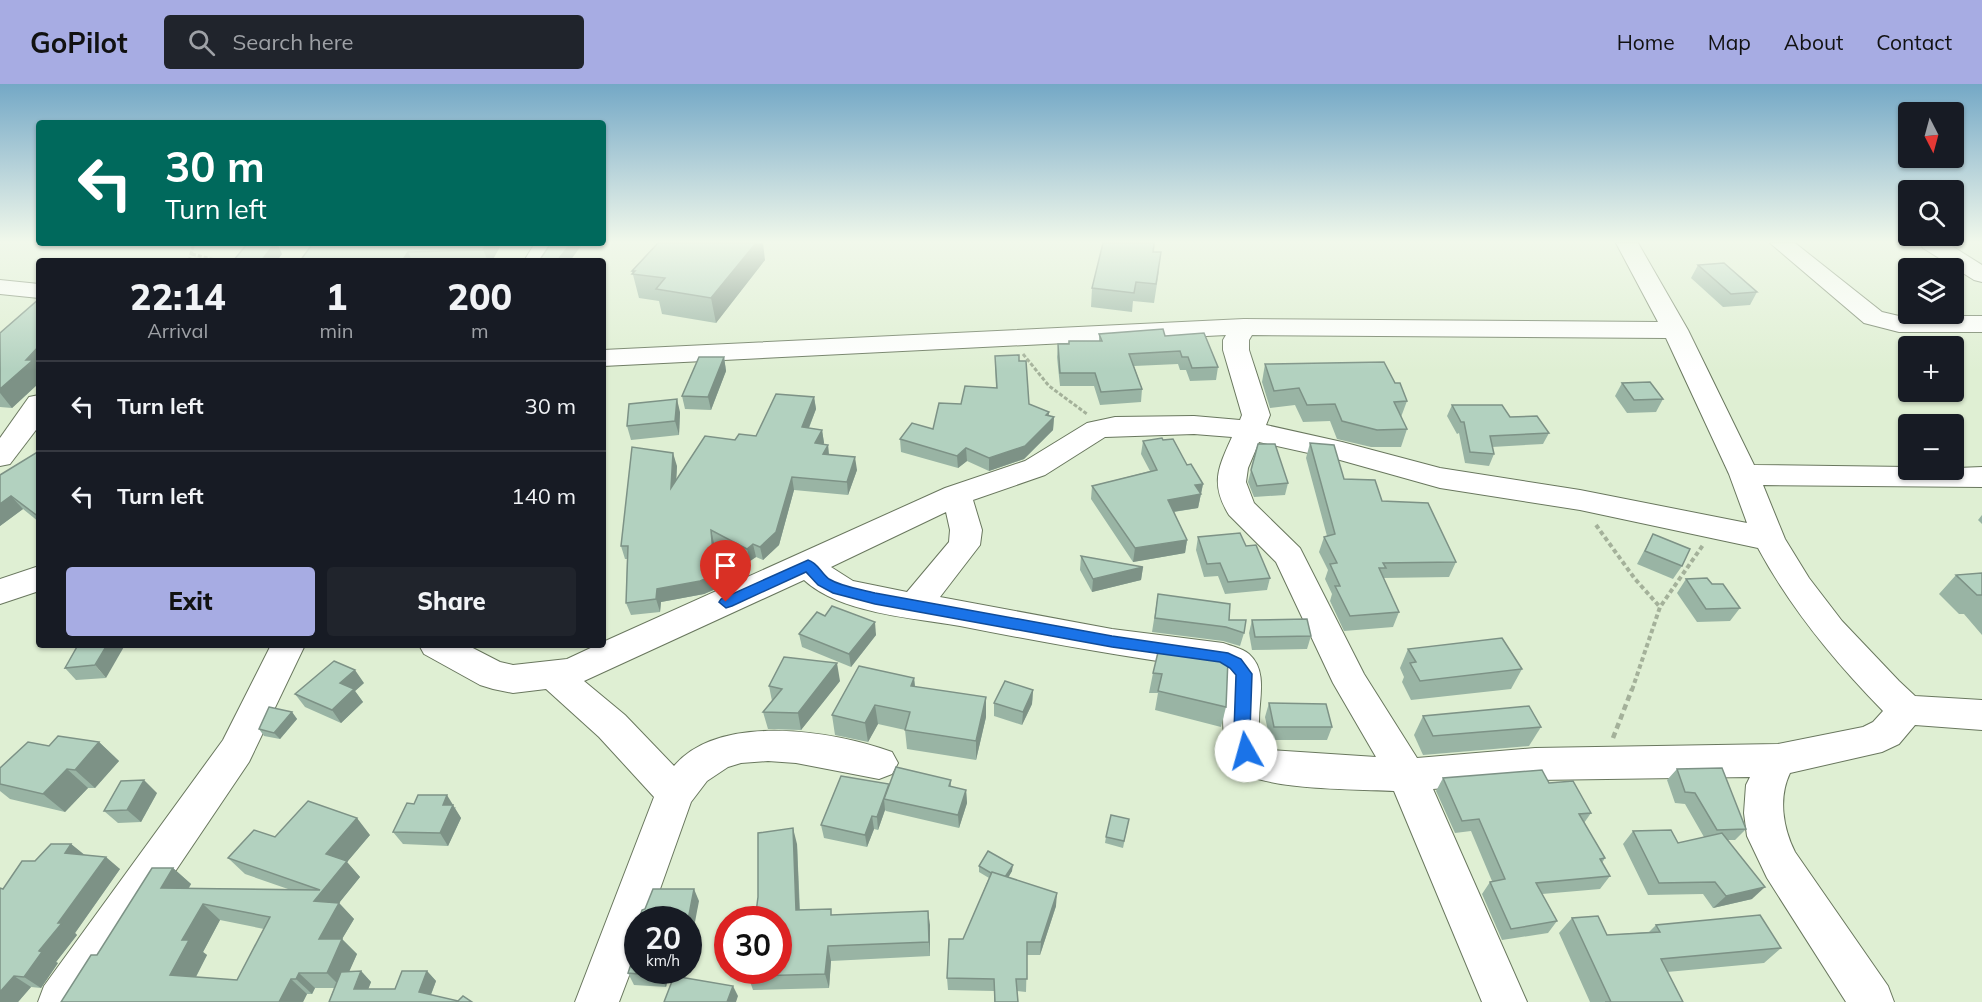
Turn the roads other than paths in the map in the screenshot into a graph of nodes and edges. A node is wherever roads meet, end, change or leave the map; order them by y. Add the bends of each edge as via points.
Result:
1 (1648, 286) edge
2 (1834, 286) edge
3 (0, 287) edge
4 (36, 291) edge
5 (1982, 324) edge
6 (1244, 327) junction
7 (1675, 330) junction
8 (606, 358) edge
9 (36, 408) edge
10 (1247, 430) junction
11 (0, 457) edge
12 (1743, 475) junction
13 (1982, 477) edge
14 (956, 495) junction
15 (1769, 539) junction
16 (808, 565) junction
17 (36, 579) edge
18 (0, 591) edge
19 (916, 604) junction
20 (294, 648) edge
21 (442, 648) edge
22 (555, 675) junction
23 (1906, 710) junction
24 (1982, 715) edge
25 (1778, 760) junction
26 (879, 763) dead end
27 (1407, 775) junction
28 (675, 793) junction
29 (60, 1002) edge
30 (597, 1002) edge
31 (1505, 1002) edge
32 (1872, 1002) edge

1 - 7 street
2 - 5 street via 1873,318 1899,324
3 - 4 street
6 - 7 street
6 - 8 street
6 - 10 street via 1236,340 1236,350 1256,409
7 - 12 street
9 - 11 street
10 - 14 street via 1143,424 1097,429 1035,468
10 - 15 street via 1440,478 1580,500
10 - 27 street via 1233,468 1235,497 1246,516 1289,556 1351,683
12 - 13 street
12 - 15 street
14 - 16 street
14 - 19 street via 966,530 964,545
15 - 23 street via 1837,638
16 - 19 street via 823,582 838,589
16 - 22 street via 591,664
17 - 18 street
19 - 27 street via 1112,642 1223,657 1236,663 1244,674 1242,731 1246,751 1255,762 1309,771
20 - 29 street via 236,752
21 - 22 street via 493,675 513,679
22 - 28 street via 612,726
23 - 24 street
23 - 25 street via 1886,733 1869,741
25 - 27 street via 1605,761
25 - 32 street via 1765,785 1767,836 1781,865
26 - 28 street via 787,747 739,746 710,757 685,777
27 - 31 street
28 - 30 street

